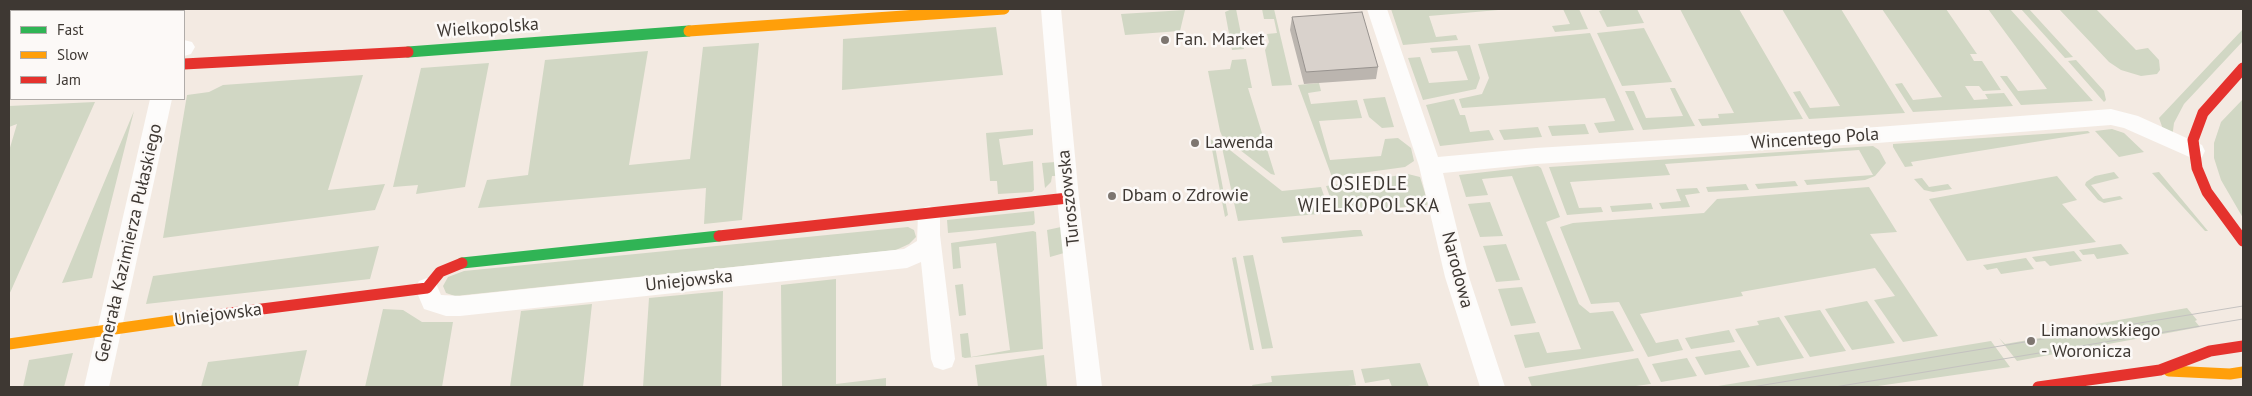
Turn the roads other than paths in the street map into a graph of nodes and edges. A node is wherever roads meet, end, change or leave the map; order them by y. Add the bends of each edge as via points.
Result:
1 (1004, 9) edge
2 (1051, 9) edge
3 (1377, 9) edge
4 (185, 53) edge
5 (2243, 68) edge
6 (161, 100) edge
7 (2194, 151) junction
8 (1430, 166) junction
9 (1068, 198) junction
10 (929, 226) junction
11 (2243, 241) edge
12 (427, 288) junction
13 (109, 328) junction
14 (9, 344) edge
15 (2243, 346) edge
16 (943, 359) dead end
17 (2160, 370) junction
18 (2243, 372) edge
19 (96, 387) edge
20 (1090, 387) edge
21 (1492, 387) edge
22 (2038, 387) edge

1 - 4 street, Wielkopolska via 401,52
2 - 9 street, Turoszowska
3 - 8 street, Narodowa
5 - 7 street via 2203,113 2195,130
6 - 13 street, Generała Kazimierza Pułaskiego
7 - 8 street, Wincentego Pola via 2130,122 2111,117
7 - 11 street via 2197,168 2208,192
8 - 21 street, Narodowa via 1457,277
9 - 10 street
9 - 20 street, Turoszowska
10 - 12 street via 465,262 440,272
10 - 12 street, Uniejowska via 923,250 908,258 460,306 437,305 432,302
10 - 16 street
12 - 13 street, Uniejowska
13 - 14 street, Uniejowska
13 - 19 street, Generała Kazimierza Pułaskiego
15 - 17 street via 2210,351
17 - 18 street
17 - 22 street

